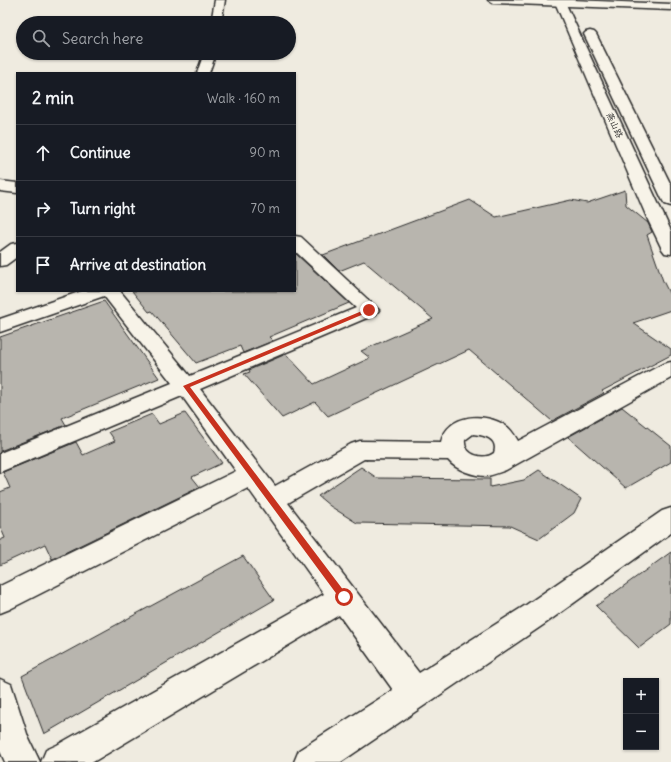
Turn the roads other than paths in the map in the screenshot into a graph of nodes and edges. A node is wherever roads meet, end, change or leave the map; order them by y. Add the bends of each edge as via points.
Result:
1 (220, 0) edge
2 (493, 0) edge
3 (615, 0) edge
4 (567, 1) edge
5 (671, 2) edge
6 (671, 7) edge
7 (217, 16) edge
8 (208, 60) edge
9 (203, 72) edge
10 (0, 186) edge
11 (16, 188) edge
12 (671, 201) edge
13 (664, 221) edge
14 (296, 243) edge
15 (16, 249) edge
16 (671, 249) edge
17 (0, 261) edge
18 (97, 292) edge
19 (111, 292) edge
20 (0, 326) edge
21 (671, 369) edge
22 (186, 386) junction
23 (455, 451) junction
24 (501, 461) junction
25 (0, 463) edge
26 (252, 474) junction
27 (272, 500) junction
28 (671, 519) edge
29 (344, 597) junction
30 (0, 600) edge
31 (415, 693) junction
32 (0, 695) edge
33 (24, 762) edge
34 (58, 762) edge
35 (311, 762) edge

1 - 7 street
2 - 4 street
3 - 5 street
4 - 6 street
4 - 12 street, 燕山路 via 583,19
4 - 13 street, 燕山路 via 587,61
8 - 9 street
10 - 11 street
13 - 16 street, 燕山路
14 - 22 street via 369,310
15 - 17 street
18 - 20 street
19 - 22 street
21 - 24 street
22 - 25 street
22 - 26 street
23 - 24 street via 467,462 476,465 485,466
23 - 24 street via 452,444 457,432 463,427 480,425 489,427 504,437 508,450
23 - 27 street via 360,450
26 - 27 street
26 - 30 street
27 - 29 street
28 - 31 street via 536,614
29 - 31 street
29 - 34 street
31 - 35 street
32 - 33 street via 13,742

